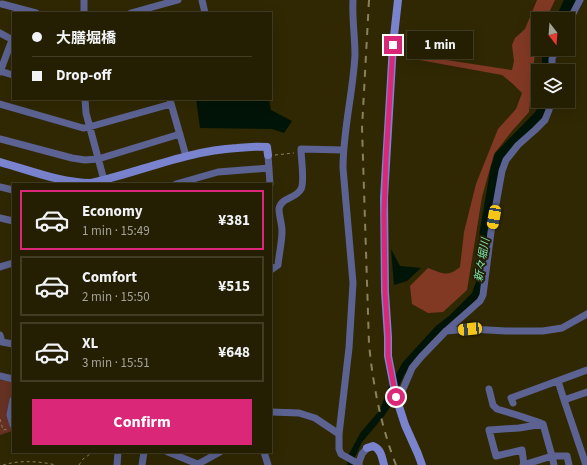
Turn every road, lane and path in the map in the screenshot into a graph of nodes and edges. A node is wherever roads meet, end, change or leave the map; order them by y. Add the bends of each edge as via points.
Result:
1 (84, 0) edge
2 (174, 0) edge
3 (202, 0) edge
4 (354, 0) edge
5 (398, 0) edge
6 (580, 0) edge
7 (2, 4) edge
8 (32, 12) edge
9 (84, 12) edge
10 (134, 12) edge
11 (205, 12) edge
12 (574, 12) edge
13 (0, 33) edge
14 (12, 39) edge
15 (12, 42) edge
16 (0, 72) edge
17 (12, 75) edge
18 (85, 100) edge
19 (171, 101) edge
20 (0, 104) edge
21 (549, 108) edge
22 (89, 127) junction
23 (180, 134) junction
24 (0, 139) edge
25 (343, 150) junction
26 (298, 153) dead end
27 (270, 155) junction
28 (186, 156) junction
29 (98, 159) junction
30 (0, 162) edge
31 (269, 168) junction
32 (105, 182) edge
33 (180, 183) edge
34 (270, 183) edge
35 (0, 187) edge
36 (12, 190) edge
37 (0, 218) edge
38 (12, 222) edge
39 (12, 263) edge
40 (0, 267) edge
41 (272, 269) edge
42 (587, 314) edge
43 (446, 331) junction
44 (0, 335) edge
45 (12, 344) edge
46 (587, 370) edge
47 (0, 376) edge
48 (12, 379) edge
49 (558, 381) junction
50 (489, 389) dead end
51 (587, 392) edge
52 (396, 397) junction
53 (564, 400) junction
54 (513, 403) dead end
55 (12, 405) edge
56 (272, 412) edge
57 (0, 419) edge
58 (12, 422) edge
59 (543, 424) junction
60 (12, 426) edge
61 (3, 430) junction
62 (0, 431) edge
63 (339, 434) junction
64 (367, 448) joint
65 (92, 453) edge
66 (118, 453) edge
67 (144, 453) edge
68 (171, 453) edge
69 (218, 453) edge
70 (264, 453) edge
71 (552, 456) junction
72 (199, 464) edge
73 (358, 464) edge
74 (3, 465) edge
75 (56, 465) edge
76 (79, 465) edge
77 (116, 465) edge
78 (142, 465) edge
79 (268, 465) edge
80 (384, 465) edge
81 (422, 465) edge
82 (524, 465) edge
83 (554, 465) edge
84 (569, 465) edge
85 (586, 465) edge

1 - 9 street
2 - 10 street
3 - 11 street
4 - 25 street via 352,10 355,54
5 - 52 street via 384,198 388,356
6 - 12 street
7 - 8 street
13 - 14 street
15 - 16 street
16 - 17 street
18 - 22 street
19 - 22 street
19 - 23 street
20 - 22 street via 83,128
21 - 43 street via 545,120 518,145 506,160 502,171 483,295 480,301
22 - 29 street
23 - 28 street
23 - 29 street
24 - 29 street via 72,158
25 - 41 street via 301,149 303,184 296,195 282,202 279,209 282,231 278,265
25 - 63 street via 342,168 354,283
26 - 27 path
27 - 28 street via 267,147 259,146 227,148
27 - 31 street
28 - 32 street
29 - 32 street
30 - 32 street via 66,181
31 - 33 street via 218,172
31 - 34 street
35 - 36 street
37 - 38 street
39 - 40 street
42 - 43 street via 562,328
43 - 52 street via 412,368 403,389
44 - 45 street via 2,342
46 - 49 street
47 - 48 street
49 - 53 street
49 - 54 street via 511,398
50 - 59 street via 493,405 497,409
51 - 53 street
52 - 81 street
53 - 85 street
55 - 58 street
56 - 63 street via 299,413 315,418
57 - 61 path
59 - 71 street
59 - 82 street via 489,430 496,456 522,450
60 - 61 path
61 - 62 path
63 - 73 street via 339,449 342,454
64 - 73 street
64 - 80 street via 373,446 379,450
65 - 76 path
66 - 77 street
67 - 78 street
68 - 72 street
69 - 72 street
70 - 79 street
71 - 82 street
71 - 83 street
71 - 84 street via 567,456
74 - 75 path via 32,462

